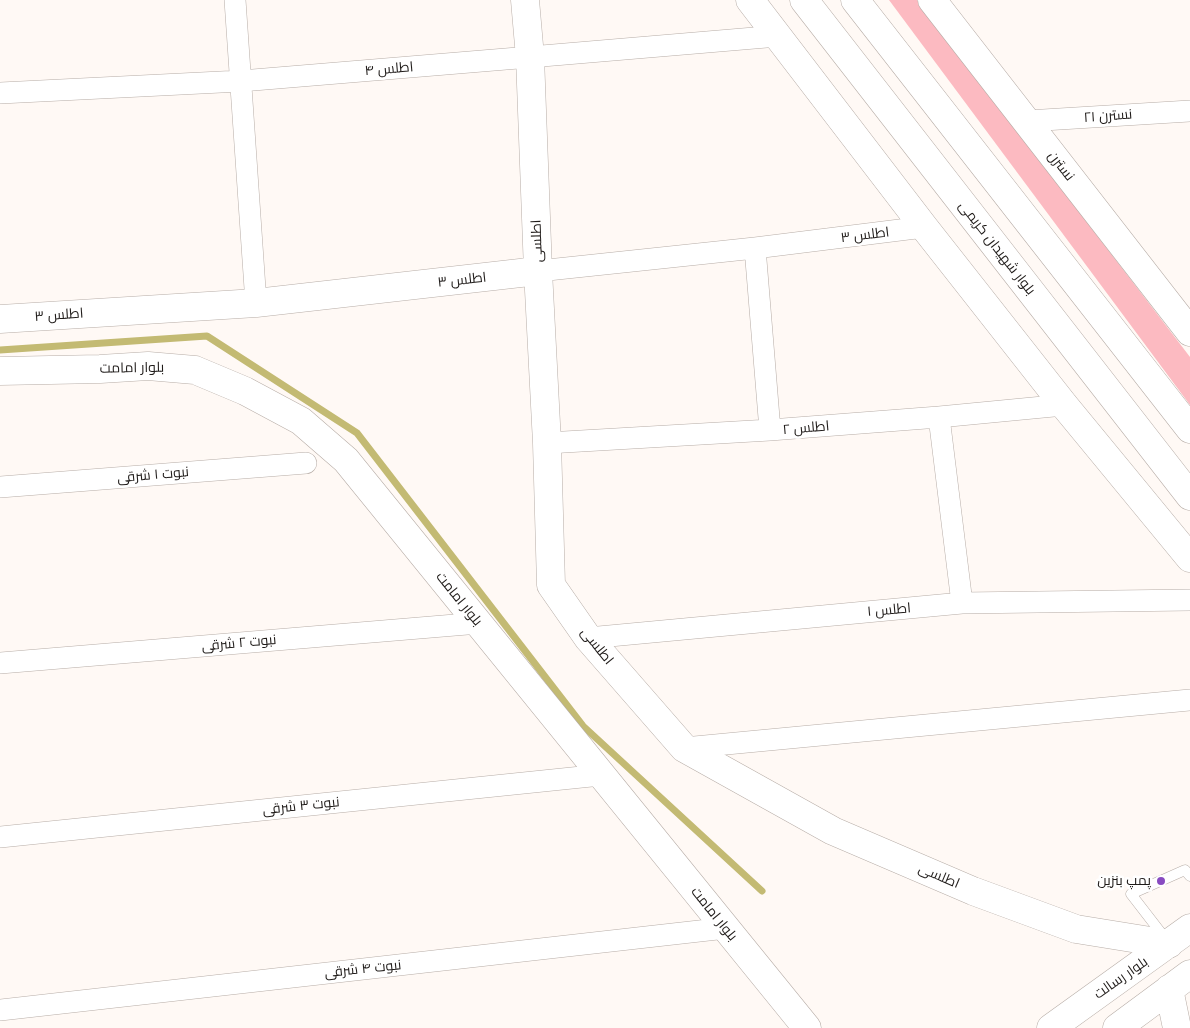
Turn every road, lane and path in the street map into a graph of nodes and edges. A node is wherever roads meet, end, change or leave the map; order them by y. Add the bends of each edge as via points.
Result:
1 (235, 0) edge
2 (525, 0) edge
3 (750, 0) edge
4 (804, 0) edge
5 (855, 0) edge
6 (932, 0) edge
7 (778, 36) junction
8 (530, 58) junction
9 (241, 81) junction
10 (0, 93) edge
11 (1190, 111) edge
12 (1027, 121) junction
13 (924, 228) junction
14 (755, 248) junction
15 (538, 271) junction
16 (256, 303) junction
17 (0, 319) edge
18 (1187, 323) edge
19 (0, 371) edge
20 (1064, 405) junction
21 (939, 417) junction
22 (1190, 429) edge
23 (770, 430) junction
24 (547, 443) junction
25 (306, 463) dead end
26 (0, 487) edge
27 (1190, 496) edge
28 (1190, 558) edge
29 (1190, 600) edge
30 (962, 603) junction
31 (478, 623) junction
32 (588, 638) junction
33 (0, 663) edge
34 (1190, 700) edge
35 (684, 748) junction
36 (601, 775) junction
37 (0, 837) edge
38 (1190, 876) edge
39 (726, 928) junction
40 (1180, 936) edge
41 (1179, 982) edge
42 (0, 1010) edge
43 (807, 1028) edge
44 (1051, 1028) edge
45 (1117, 1028) edge
46 (1177, 1028) edge

1 - 9 street
2 - 8 street, اطلسی
3 - 7 street
4 - 27 street, بلوار شهیدان کریمی
5 - 22 street
6 - 12 street, نسترن
7 - 8 street, اطلس ۴
7 - 13 street
8 - 9 street, اطلس ۴
8 - 15 street, اطلسی
9 - 10 street, اطلس ۴
9 - 16 street
11 - 12 street, نسترن ۲۱
12 - 18 street, نسترن
13 - 14 street, اطلس ۳
13 - 20 street
14 - 15 street, اطلس ۳
14 - 23 street
15 - 16 street, اطلس ۳
15 - 24 street, اطلسی
16 - 17 street, اطلس ۳
19 - 31 street, بلوار امامت via 148,366 195,370 245,391 302,421 346,460
20 - 21 street, اطلس ۲
20 - 28 street
21 - 23 street, اطلس ۲
21 - 30 street
23 - 24 street, اطلس ۲
24 - 32 street, اطلسی via 551,585
25 - 26 street, نبوت ۱ شرقی
29 - 30 street, اطلس ۱
30 - 32 street, اطلس ۱
31 - 33 street, نبوت ۲ شرقی
31 - 36 street, بلوار امامت
32 - 35 street, اطلسی
34 - 35 street
35 - 40 street, اطلسی via 833,831 973,891 1076,929
36 - 37 street, نبوت ۳ شرقی
36 - 39 street, بلوار امامت
38 - 40 lane via 1185,870 1131,894
39 - 42 street, نبوت ۴ شرقی
39 - 43 street, بلوار امامت
40 - 44 street, بلوار رسالت
41 - 45 street
41 - 46 street

